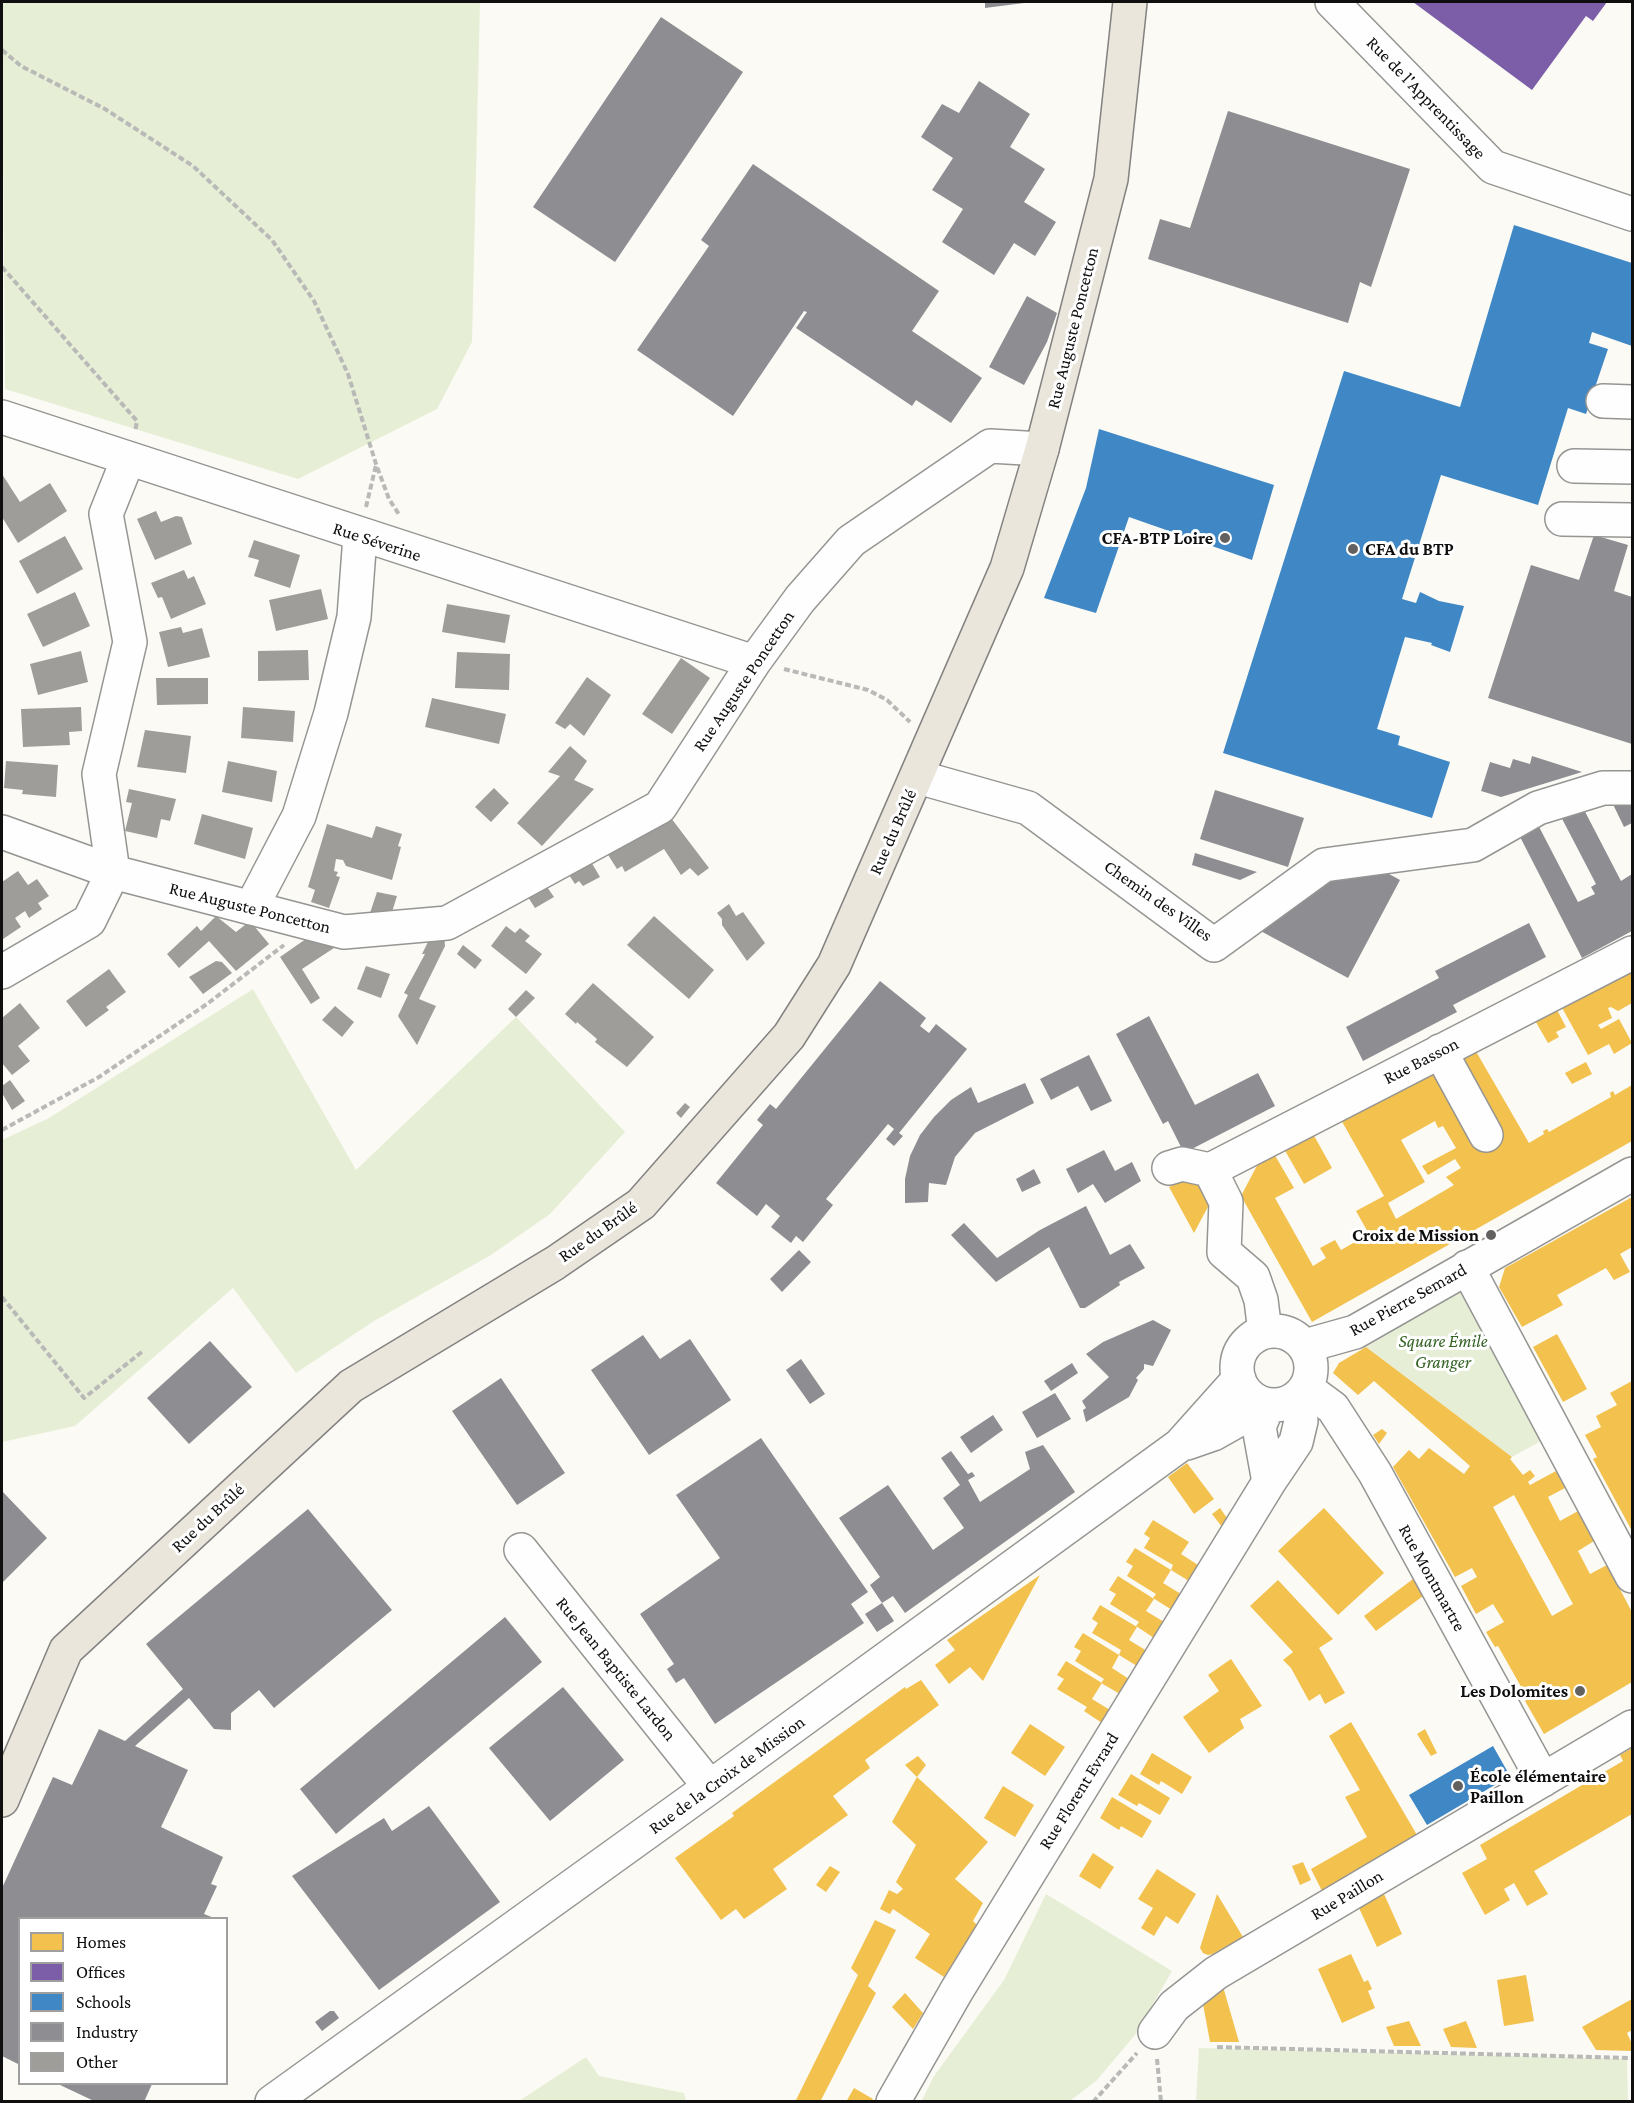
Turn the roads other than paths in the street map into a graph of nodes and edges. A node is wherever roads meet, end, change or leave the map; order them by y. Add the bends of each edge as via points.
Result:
1 (1130, 2) edge
2 (1332, 2) edge
3 (1632, 214) edge
4 (2, 417) edge
5 (1042, 449) junction
6 (128, 459) junction
7 (1574, 466) dead end
8 (1632, 467) edge
9 (1562, 519) dead end
10 (1632, 520) edge
11 (360, 536) junction
12 (766, 665) junction
13 (918, 777) junction
14 (1632, 788) edge
15 (2, 832) edge
16 (112, 872) junction
17 (251, 908) junction
18 (1632, 953) edge
19 (2, 972) edge
20 (1440, 1051) junction
21 (1486, 1135) dead end
22 (1169, 1168) dead end
23 (1210, 1170) junction
24 (1632, 1174) edge
25 (1467, 1267) junction
26 (1265, 1332) junction
27 (1305, 1347) junction
28 (1239, 1379) junction
29 (1283, 1399) junction
30 (1219, 1430) junction
31 (1355, 1441) junction
32 (1296, 1442) junction
33 (1180, 1445) junction
34 (1262, 1447) junction
35 (1269, 1482) junction
36 (521, 1550) dead end
37 (1632, 1576) edge
38 (1632, 1727) edge
39 (1543, 1780) junction
40 (710, 1787) junction
41 (2, 1800) edge
42 (1155, 2032) road end
43 (272, 2102) edge
44 (893, 2102) edge

1 - 5 main road, Rue Auguste Poncetton via 1111,179
2 - 3 street, Rue de l'Apprentissage via 1493,167
4 - 6 street, Rue Séverine
5 - 12 street, Rue Auguste Poncetton via 990,446 851,541 800,599
5 - 13 main road, Rue du Brûlé via 1007,568
6 - 11 street, Rue Séverine
6 - 16 street via 106,514 130,642 99,774
7 - 8 street
9 - 10 street
11 - 12 street, Rue Séverine
11 - 17 street via 354,617 331,713 299,816
12 - 17 street, Rue Auguste Poncetton via 660,807 447,923 344,932
13 - 14 street, Chemin des Villes via 1028,808 1214,945 1324,865 1473,845 1538,808 1603,788
13 - 41 main road, Rue du Brûlé via 834,965 789,1036 640,1204 555,1263 351,1386 66,1650
15 - 16 street, Rue Auguste Poncetton
16 - 17 street, Rue Auguste Poncetton
16 - 19 street via 89,921
18 - 20 street, Rue Basson
20 - 21 street
20 - 23 street, Rue Basson
22 - 23 street via 1182,1164
23 - 26 street via 1226,1202 1224,1252 1253,1277
24 - 25 street, Rue Pierre Semard
25 - 27 street, Rue Pierre Semard via 1355,1332
25 - 37 street
26 - 27 street via 1289,1334
26 - 28 street via 1242,1351 1237,1364
27 - 29 street via 1312,1364
28 - 29 street via 1247,1394
28 - 33 street, Rue de la Croix de Mission
29 - 30 street, Rue de la Croix de Mission
29 - 31 street, Rue Montmartre via 1333,1408
29 - 32 street, Rue Florent Evrard via 1301,1421
29 - 34 street via 1259,1427
30 - 33 street, Rue de la Croix de Mission
30 - 34 street
31 - 32 street via 1319,1438
31 - 39 street, Rue Montmartre
32 - 35 street, Rue Florent Evrard
33 - 40 street, Rue de la Croix de Mission
34 - 35 street
35 - 44 street, Rue Florent Evrard via 957,1990
36 - 40 street, Rue Jean Baptiste Lardon
38 - 39 street, Rue Paillon
39 - 42 street, Rue Paillon via 1216,1973 1174,2006
40 - 43 street, Rue de la Croix de Mission

